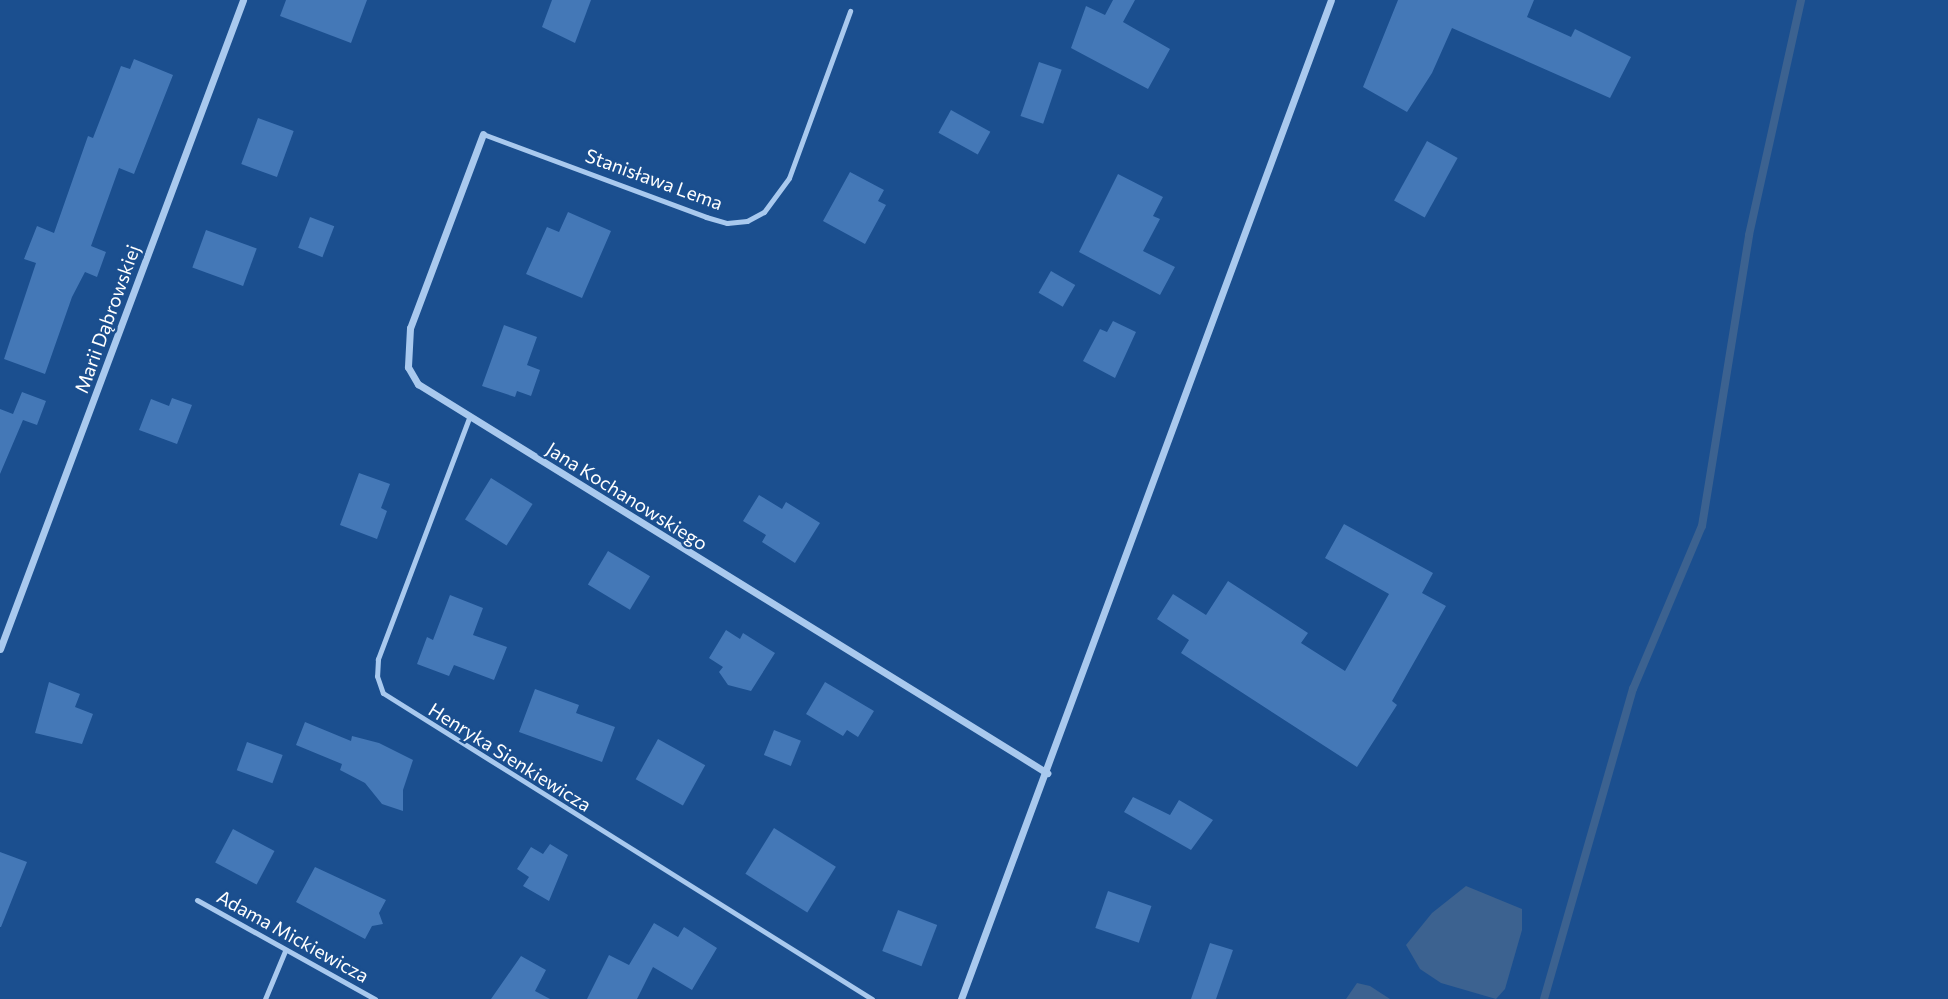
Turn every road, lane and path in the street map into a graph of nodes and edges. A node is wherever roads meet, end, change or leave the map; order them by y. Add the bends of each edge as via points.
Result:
1 (243, 0) edge
2 (1331, 0) edge
3 (850, 11) dead end
4 (483, 134) joint
5 (469, 418) junction
6 (0, 649) edge
7 (1047, 772) junction
8 (197, 900) dead end
9 (285, 951) junction
10 (265, 999) edge
11 (375, 999) edge
12 (872, 999) edge
13 (961, 999) edge

1 - 6 street, Marii Dąbrowskiej
2 - 7 street
3 - 4 lane, Stanisława Lema via 789,178 764,212 747,221 727,223 706,217
4 - 5 street, Jana Kochanowskiego via 406,349 408,367 418,384
5 - 7 street, Jana Kochanowskiego
5 - 12 lane, Henryka Sienkiewicza via 378,659 383,693
7 - 13 street
8 - 9 lane, Adama Mickiewicza
9 - 10 lane
9 - 11 lane, Adama Mickiewicza

